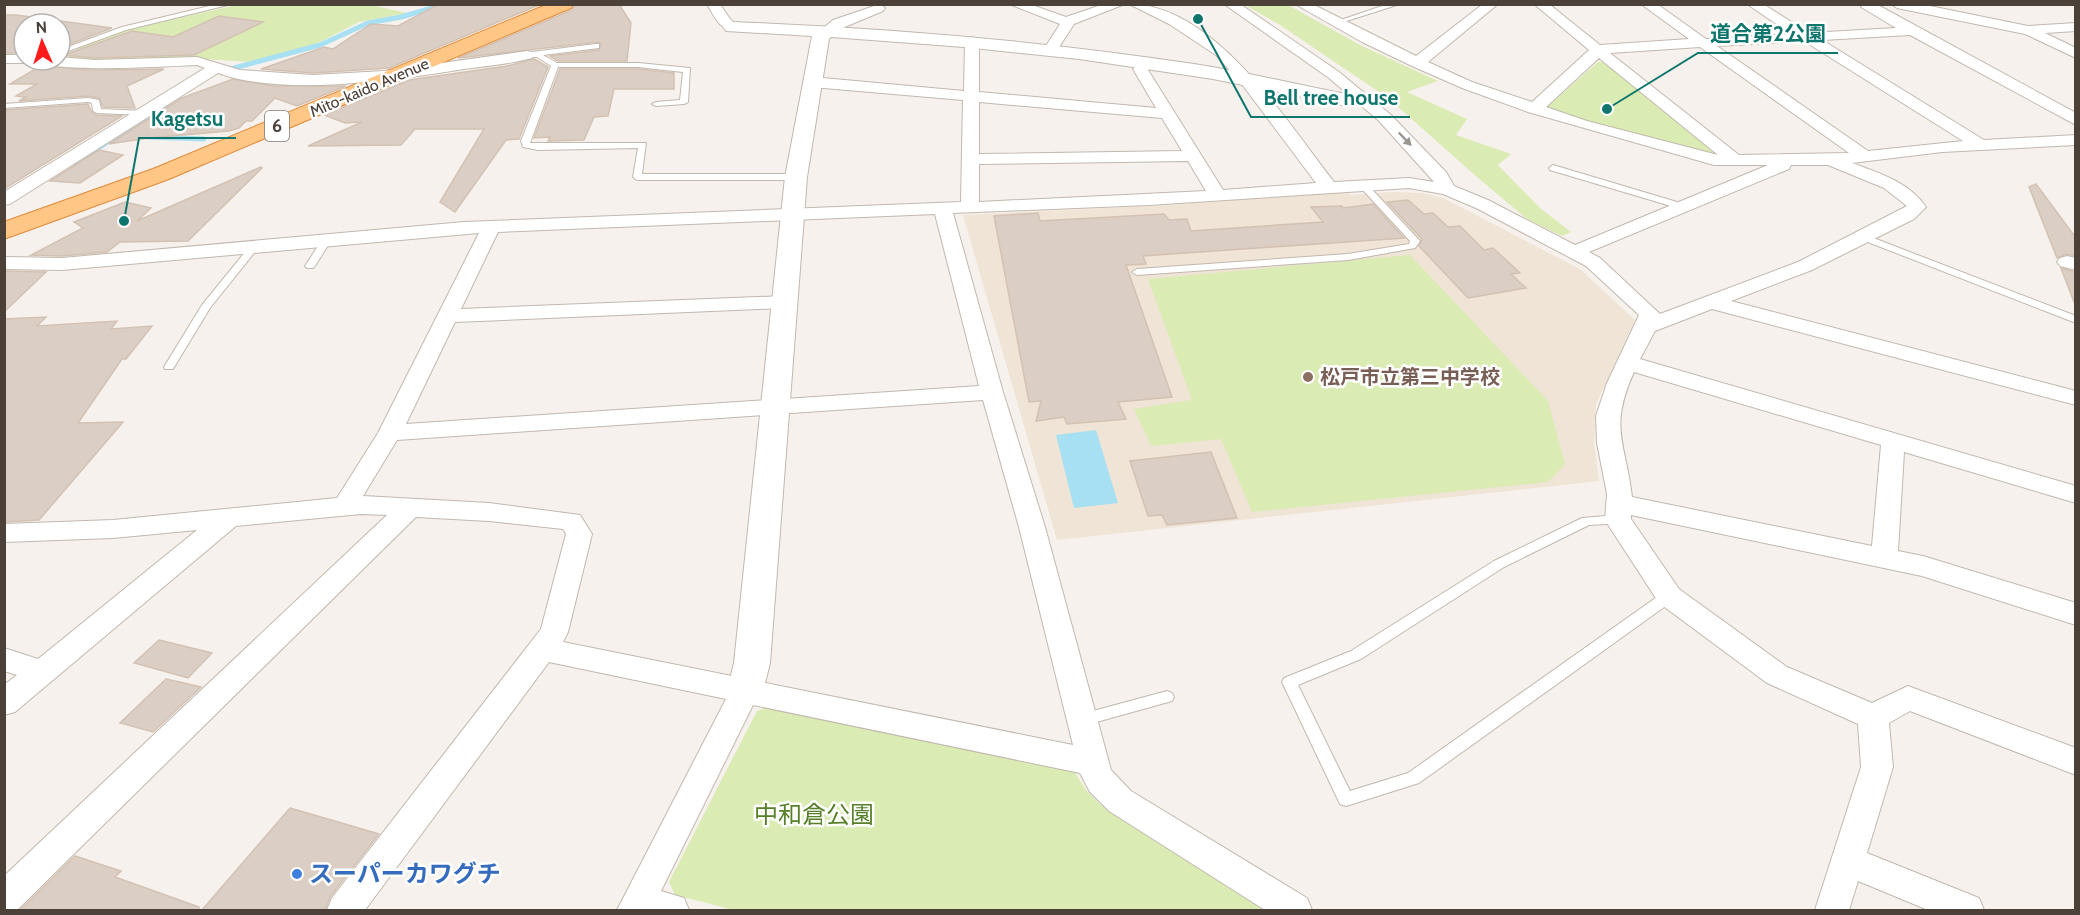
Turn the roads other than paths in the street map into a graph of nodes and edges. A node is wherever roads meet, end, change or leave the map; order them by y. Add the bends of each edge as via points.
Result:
1 (229, 4) edge
2 (565, 4) edge
3 (713, 4) edge
4 (1015, 4) edge
5 (1119, 4) edge
6 (1135, 4) edge
7 (1230, 4) edge
8 (1301, 4) edge
9 (1397, 4) edge
10 (1492, 4) edge
11 (1540, 4) edge
12 (1647, 4) edge
13 (1753, 4) edge
14 (1870, 4) edge
15 (1897, 4) edge
16 (878, 6) edge
17 (1066, 22) junction
18 (1335, 23) junction
19 (732, 27) joint
20 (2076, 27) edge
21 (828, 30) junction
22 (2028, 30) junction
23 (1913, 31) junction
24 (1805, 37) junction
25 (972, 41) junction
26 (1701, 43) junction
27 (596, 46) dead end
28 (72, 48) edge
29 (1051, 49) junction
30 (1597, 49) junction
31 (2076, 54) edge
32 (527, 55) junction
33 (72, 62) edge
34 (1147, 63) junction
35 (1417, 63) junction
36 (555, 65) junction
37 (222, 69) junction
38 (405, 72) junction
39 (1246, 80) junction
40 (812, 82) junction
41 (972, 96) junction
42 (1363, 99) junction
43 (656, 104) dead end
44 (4, 106) edge
45 (1534, 109) junction
46 (144, 113) junction
47 (1168, 114) junction
48 (2076, 120) edge
49 (2071, 143) edge
50 (1979, 144) junction
51 (1193, 156) junction
52 (1865, 156) junction
53 (970, 159) junction
54 (1735, 160) junction
55 (1793, 160) junction
56 (1831, 160) junction
57 (1553, 168) dead end
58 (796, 177) junction
59 (1363, 185) junction
60 (1329, 188) junction
61 (1447, 189) junction
62 (1217, 195) junction
63 (4, 200) edge
64 (1684, 207) junction
65 (943, 209) junction
66 (970, 209) junction
67 (793, 215) junction
68 (491, 227) junction
69 (4, 231) edge
70 (1863, 237) junction
71 (325, 242) junction
72 (253, 248) junction
73 (1576, 251) junction
74 (4, 263) edge
75 (310, 266) dead end
76 (1137, 272) dead end
77 (784, 302) junction
78 (1710, 302) junction
79 (446, 316) junction
80 (2076, 320) edge
81 (1648, 326) junction
82 (1628, 363) junction
83 (169, 366) dead end
84 (992, 392) junction
85 (2076, 398) edge
86 (777, 405) junction
87 (390, 433) junction
88 (1893, 442) junction
89 (2076, 495) edge
90 (345, 506) junction
91 (411, 507) junction
92 (1620, 512) junction
93 (229, 518) junction
94 (6, 535) edge
95 (1884, 557) junction
96 (1669, 596) junction
97 (2076, 614) edge
98 (542, 649) junction
99 (4, 659) edge
100 (42, 672) junction
101 (745, 691) junction
102 (1167, 697) dead end
103 (4, 703) edge
104 (1873, 717) junction
105 (1081, 721) junction
106 (1092, 762) junction
107 (2076, 762) edge
108 (1848, 861) junction
109 (4, 900) edge
110 (636, 906) edge
111 (344, 910) edge
112 (672, 910) edge
113 (1295, 910) edge
114 (1832, 910) edge
115 (1967, 910) edge

1 - 28 lane via 124,28
2 - 38 highway, Mito-kaido Avenue / 6
3 - 19 street
4 - 17 street
5 - 17 street
6 - 39 street via 1197,35 1221,52
7 - 42 street via 1313,59
8 - 18 street
9 - 18 lane
10 - 35 street
11 - 30 street
12 - 26 street
13 - 24 street
14 - 23 street via 1868,7
15 - 22 street
16 - 21 street
17 - 29 street
18 - 35 street
19 - 21 street
20 - 22 street
21 - 25 street
21 - 40 street via 820,37
22 - 31 street
23 - 24 street
23 - 48 street
24 - 26 street
24 - 50 street
25 - 29 street
25 - 41 street
26 - 30 street
26 - 52 street
27 - 32 lane
29 - 34 street
30 - 45 street
30 - 54 street
32 - 36 lane via 538,55
32 - 38 street
33 - 37 street via 197,61
34 - 39 street
34 - 47 street via 1140,69
35 - 45 street
36 - 43 lane via 638,65 687,70 684,102
36 - 58 lane via 526,144 643,145 637,177
37 - 38 street via 237,75 310,81
37 - 46 street
38 - 69 highway, Mito-kaido Avenue / 6 via 161,174
39 - 42 street via 1346,100
39 - 60 street
40 - 41 street
40 - 58 street
41 - 47 street
41 - 53 street
42 -> 61 street via 1440,176
44 - 46 lane via 88,100 96,102 97,111
45 - 54 street via 1714,160
46 - 63 street
47 - 51 street
49 - 50 street
50 - 52 street
51 - 53 street
51 - 62 street
52 - 56 street
53 - 66 street
54 - 55 street
55 - 56 street
55 - 64 street
56 - 70 street via 1892,186 1911,198 1917,207
57 - 64 lane
58 - 67 street
59 - 60 street
59 - 61 street via 1409,183
59 - 76 lane via 1415,241 1412,246 1347,257
60 - 62 street
61 - 73 street
62 - 66 street
64 - 73 street
65 - 66 street
65 - 67 street
65 - 84 street
67 - 68 street
67 - 77 street
68 - 71 street
68 - 79 street
70 - 78 street via 1805,266
70 - 80 lane
71 - 72 street
71 - 75 lane
72 - 74 street via 62,264
72 - 83 lane via 206,307
73 - 81 street via 1636,298 1650,314
77 - 79 street
77 - 86 street
78 - 81 street
78 - 85 street
79 - 87 street
81 - 82 street
82 - 88 street
82 - 92 street via 1611,399 1607,436
84 - 86 street
84 - 105 street via 1032,527
86 - 87 street
86 - 101 street via 752,663
87 - 90 street
88 - 89 street
88 - 95 street
90 - 91 street
90 - 93 street
91 - 98 street via 571,521 579,534 554,632
91 - 109 street
92 - 95 street
92 - 96 street
92 - 96 lane via 1587,521 1499,564 1356,656 1289,682 1346,799 1413,778
93 - 94 street
93 - 100 street
95 - 97 street
96 - 104 street via 1777,675
98 - 101 street
98 - 111 street
99 - 100 street
100 - 103 street
101 - 106 street
101 - 110 street
102 - 105 lane
104 - 107 street via 1908,698
104 - 108 street via 1877,767
105 - 106 street
106 - 113 street via 1101,782 1120,801
108 - 114 street
108 - 115 street
110 - 112 street

